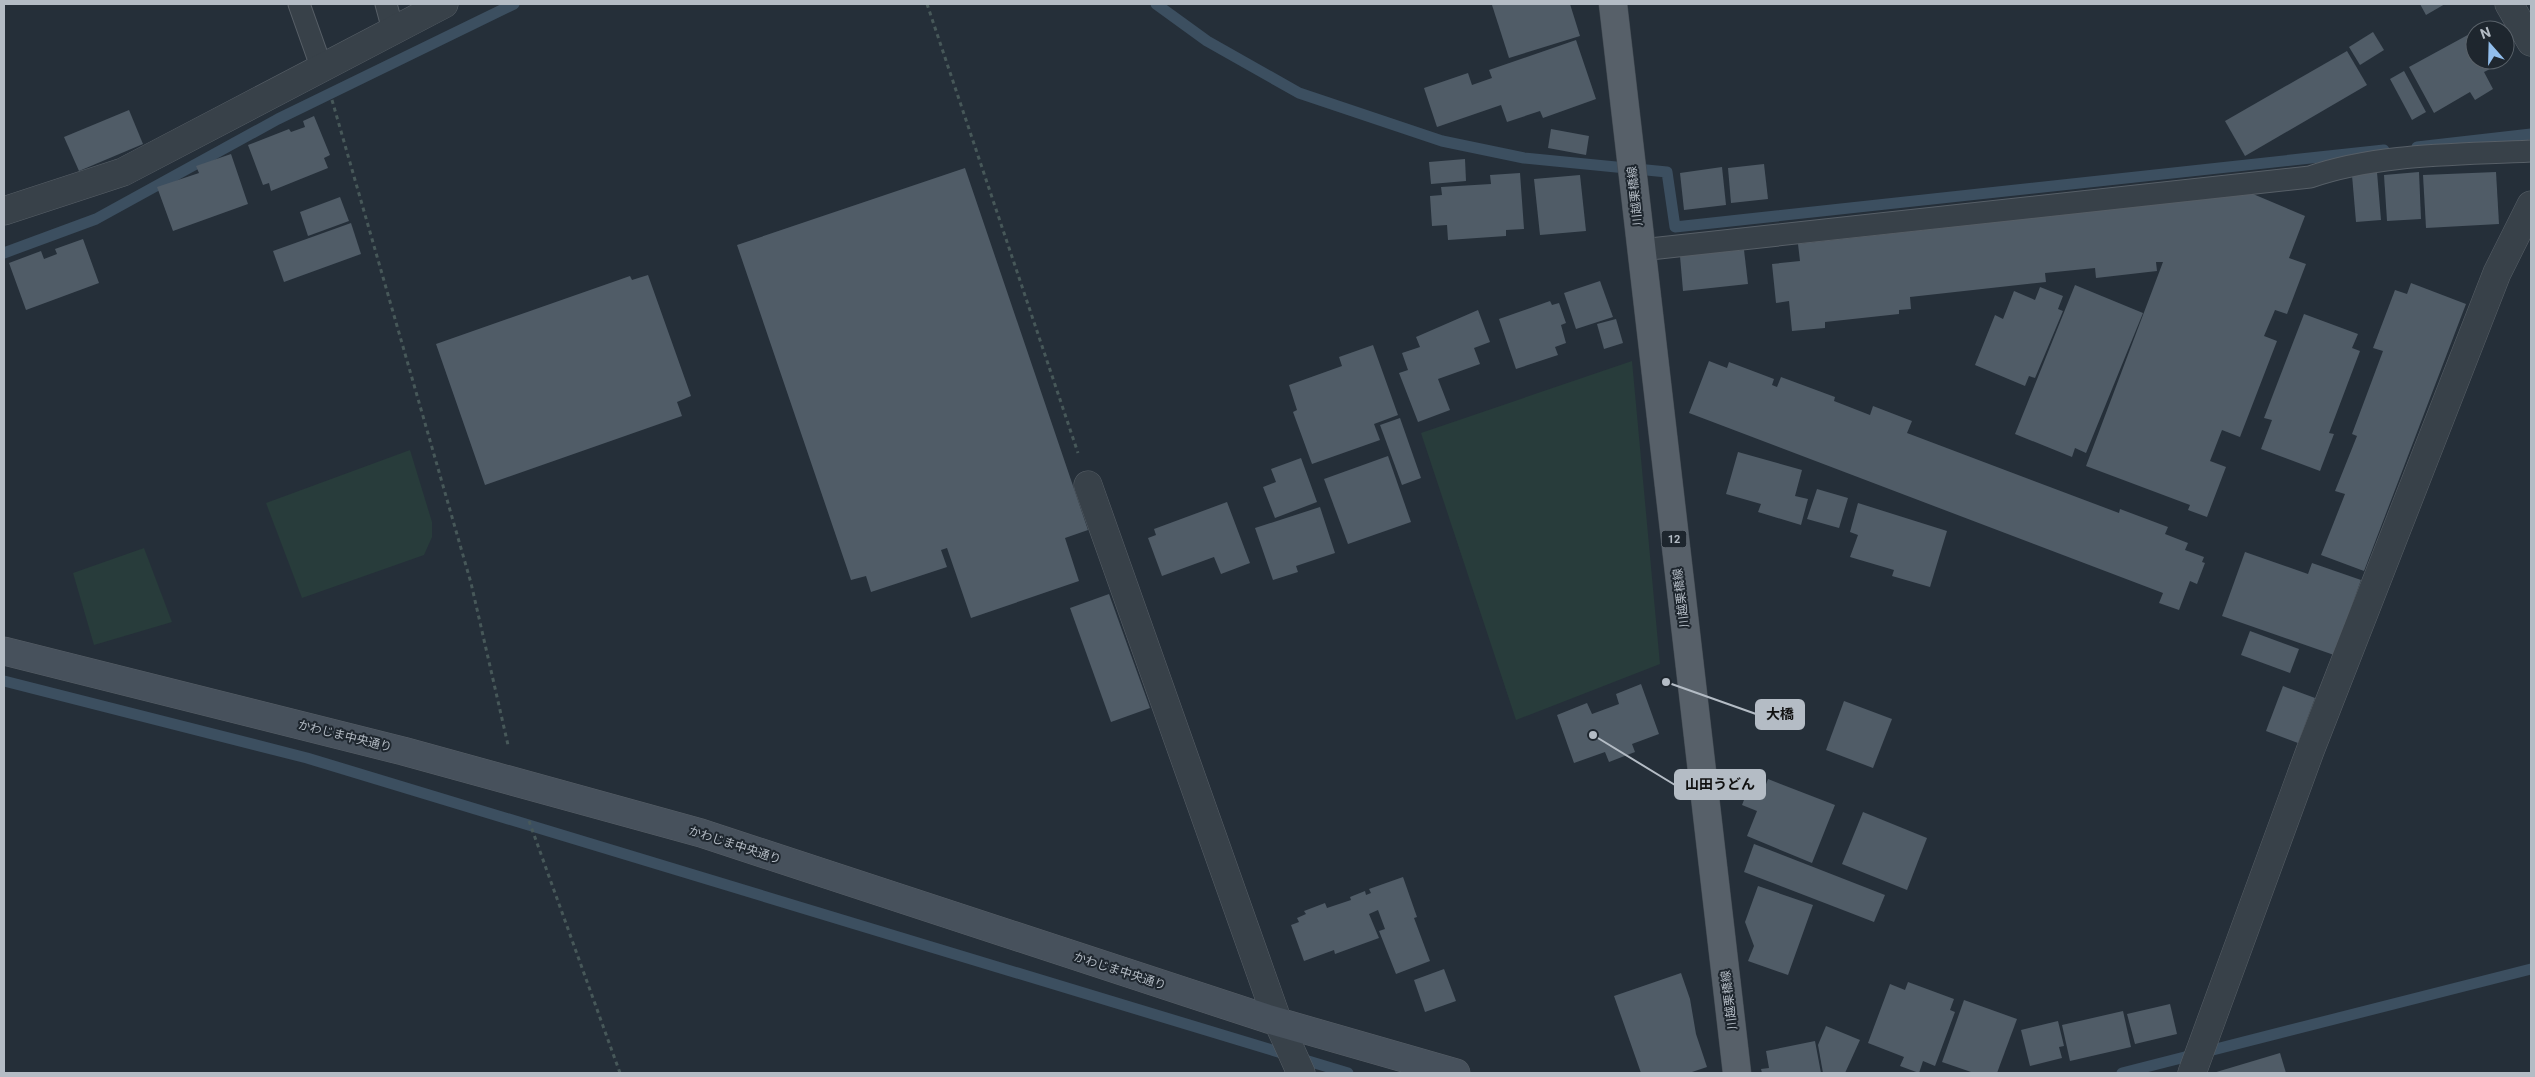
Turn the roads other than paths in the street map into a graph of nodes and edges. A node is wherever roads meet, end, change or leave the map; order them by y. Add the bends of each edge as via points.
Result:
1 (299, 4) edge
2 (386, 4) edge
3 (444, 4) edge
4 (1613, 4) edge
5 (2509, 4) edge
6 (393, 30) junction
7 (2531, 42) edge
8 (322, 69) junction
9 (2531, 151) edge
10 (2531, 205) edge
11 (4, 211) edge
12 (1641, 250) junction
13 (1088, 485) road end
14 (4, 651) edge
15 (1278, 1022) junction
16 (1301, 1073) edge
17 (1456, 1073) edge
18 (1737, 1073) edge
19 (2192, 1073) edge

1 - 8 lane
2 - 6 lane
3 - 6 street
4 - 12 main road, 川越栗橋線 / 12
5 - 7 street
6 - 8 street
8 - 11 street via 123,172
9 - 12 lane via 2420,157 2338,167 2310,177
10 - 19 street via 2497,273 2310,751
12 - 18 main road, 川越栗橋線 / 12
13 - 15 street
14 - 15 street, かわじま中央通り via 404,751 701,833
15 - 16 street
15 - 17 street, かわじま中央通り

